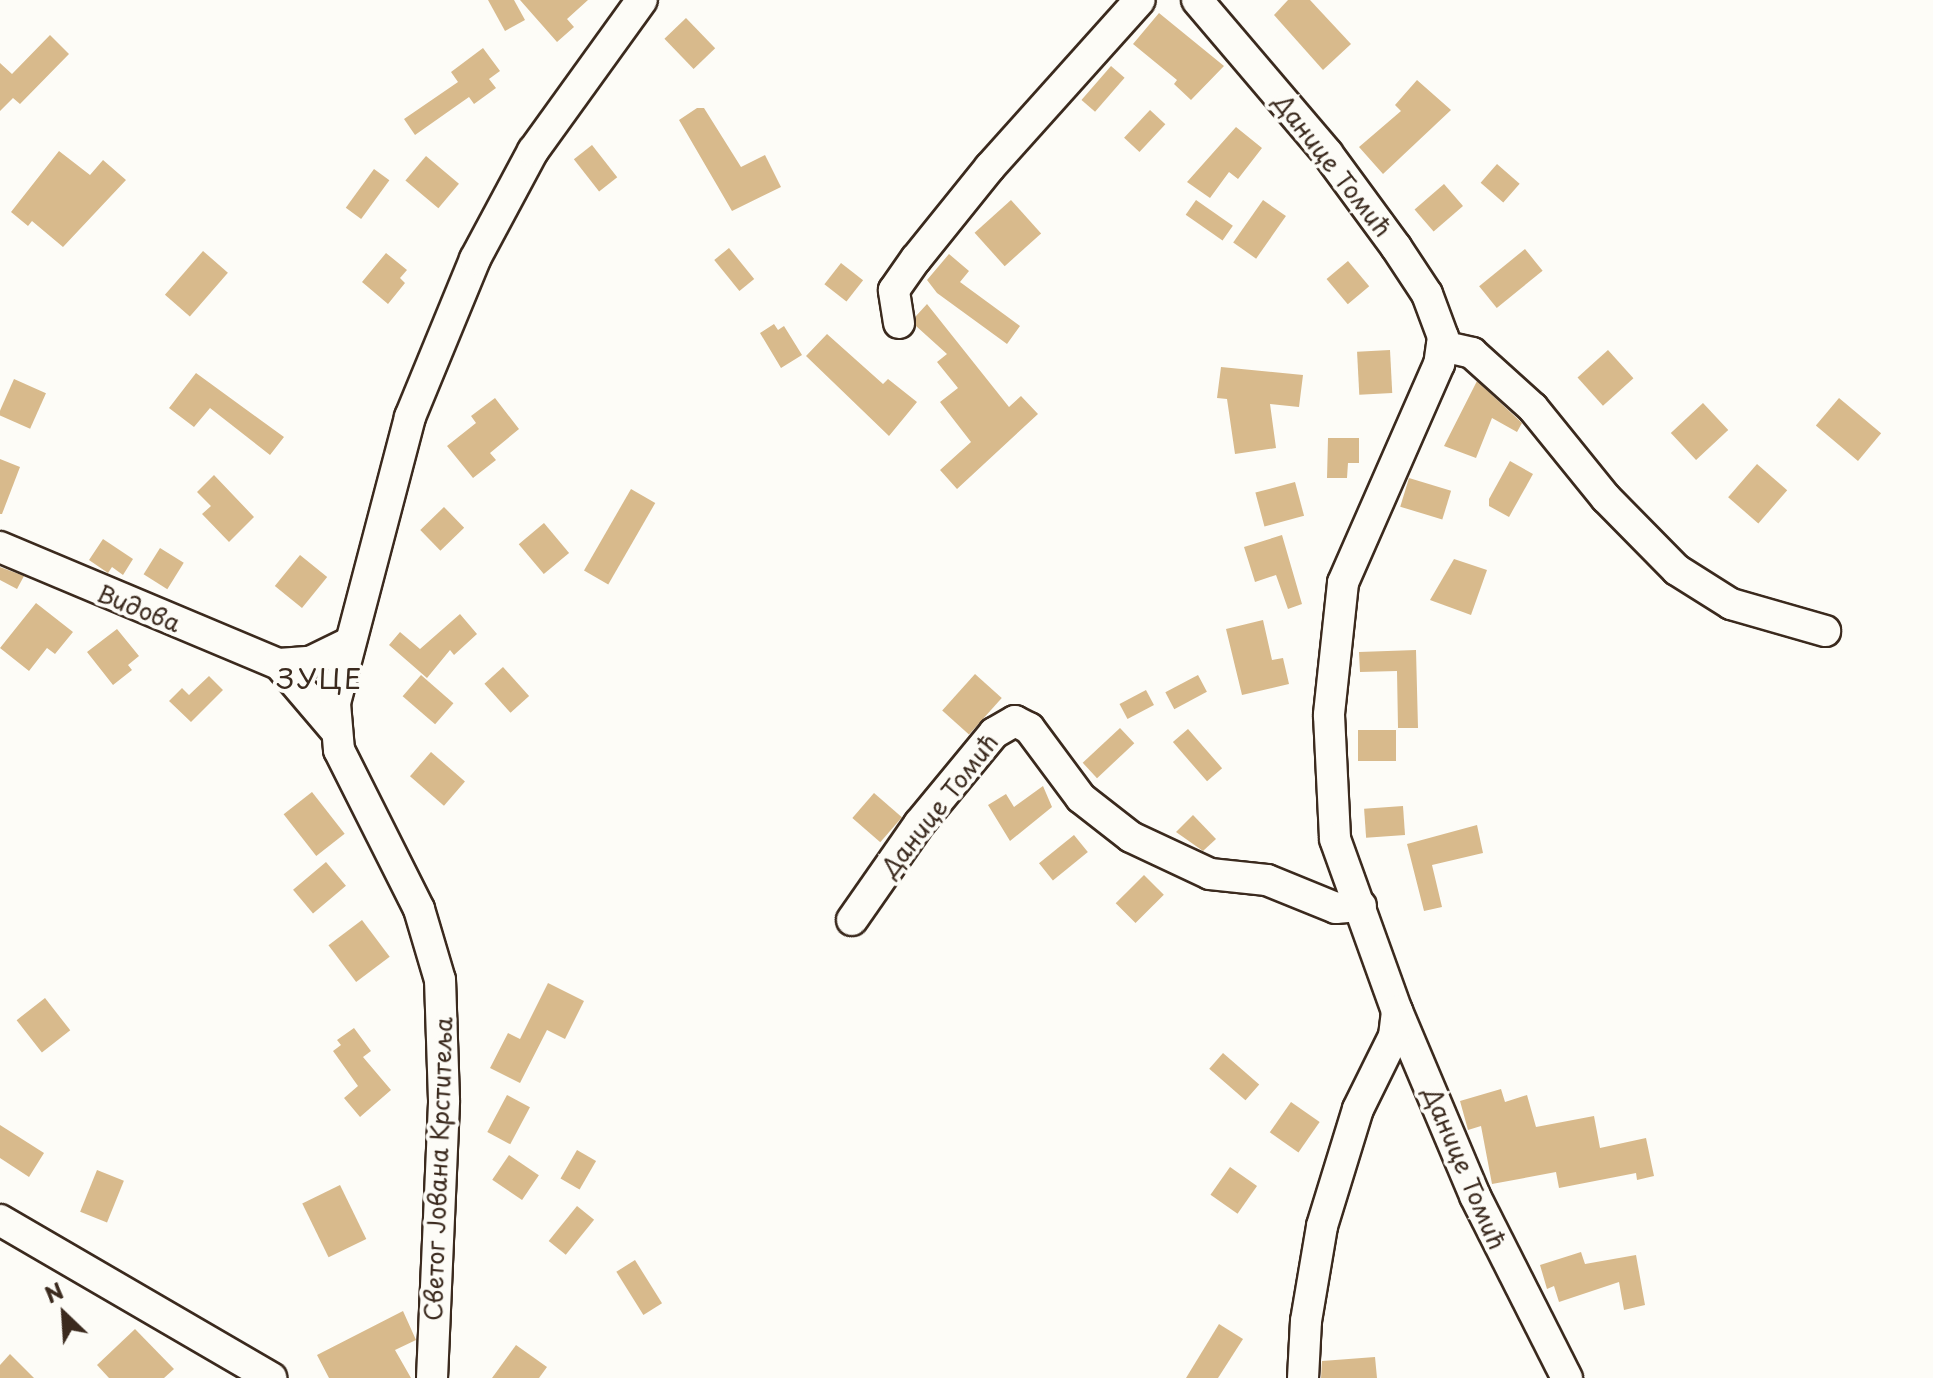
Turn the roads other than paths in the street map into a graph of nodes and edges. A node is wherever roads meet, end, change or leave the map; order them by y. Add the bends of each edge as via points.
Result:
1 (642, 0) edge
2 (1140, 0) edge
3 (1197, 0) edge
4 (899, 323) dead end
5 (1442, 346) junction
6 (0, 547) edge
7 (1825, 631) dead end
8 (347, 644) junction
9 (279, 664) junction
10 (336, 731) junction
11 (1361, 906) junction
12 (852, 920) dead end
13 (1397, 1011) junction
14 (1416, 1056) junction
15 (1381, 1066) junction
16 (0, 1220) edge
17 (271, 1378) edge
18 (432, 1378) edge
19 (1303, 1378) edge
20 (1567, 1378) edge

1 - 8 street, Светог Јована Крститеља via 533,151 475,259 418,393
2 - 4 street via 990,167 916,259 894,290
3 - 5 street, Данице Томић via 1327,153 1396,247 1427,294
5 - 7 street via 1472,353 1522,397 1606,498 1677,570 1731,604
5 - 11 street, Данице Томић via 1432,383 1353,555 1337,617 1329,715 1331,805 1338,850
6 - 9 street, Видова
8 - 9 street via 310,662
8 - 10 street, Светог Јована Крститеља via 335,703
9 - 10 street, Видова
10 - 18 street, Светог Јована Крститеља via 351,781 428,932 440,980 444,1100
11 - 12 street, Данице Томић via 1336,908 1267,880 1210,874 1131,837 1081,798 1029,728 1015,721 994,733 919,824
11 - 13 street, Данице Томић
13 - 14 street, Данице Томић
13 - 15 street via 1394,1036
14 - 15 street
14 - 20 street, Данице Томић via 1489,1227
15 - 19 street via 1354,1120 1322,1226 1306,1321
16 - 17 street

